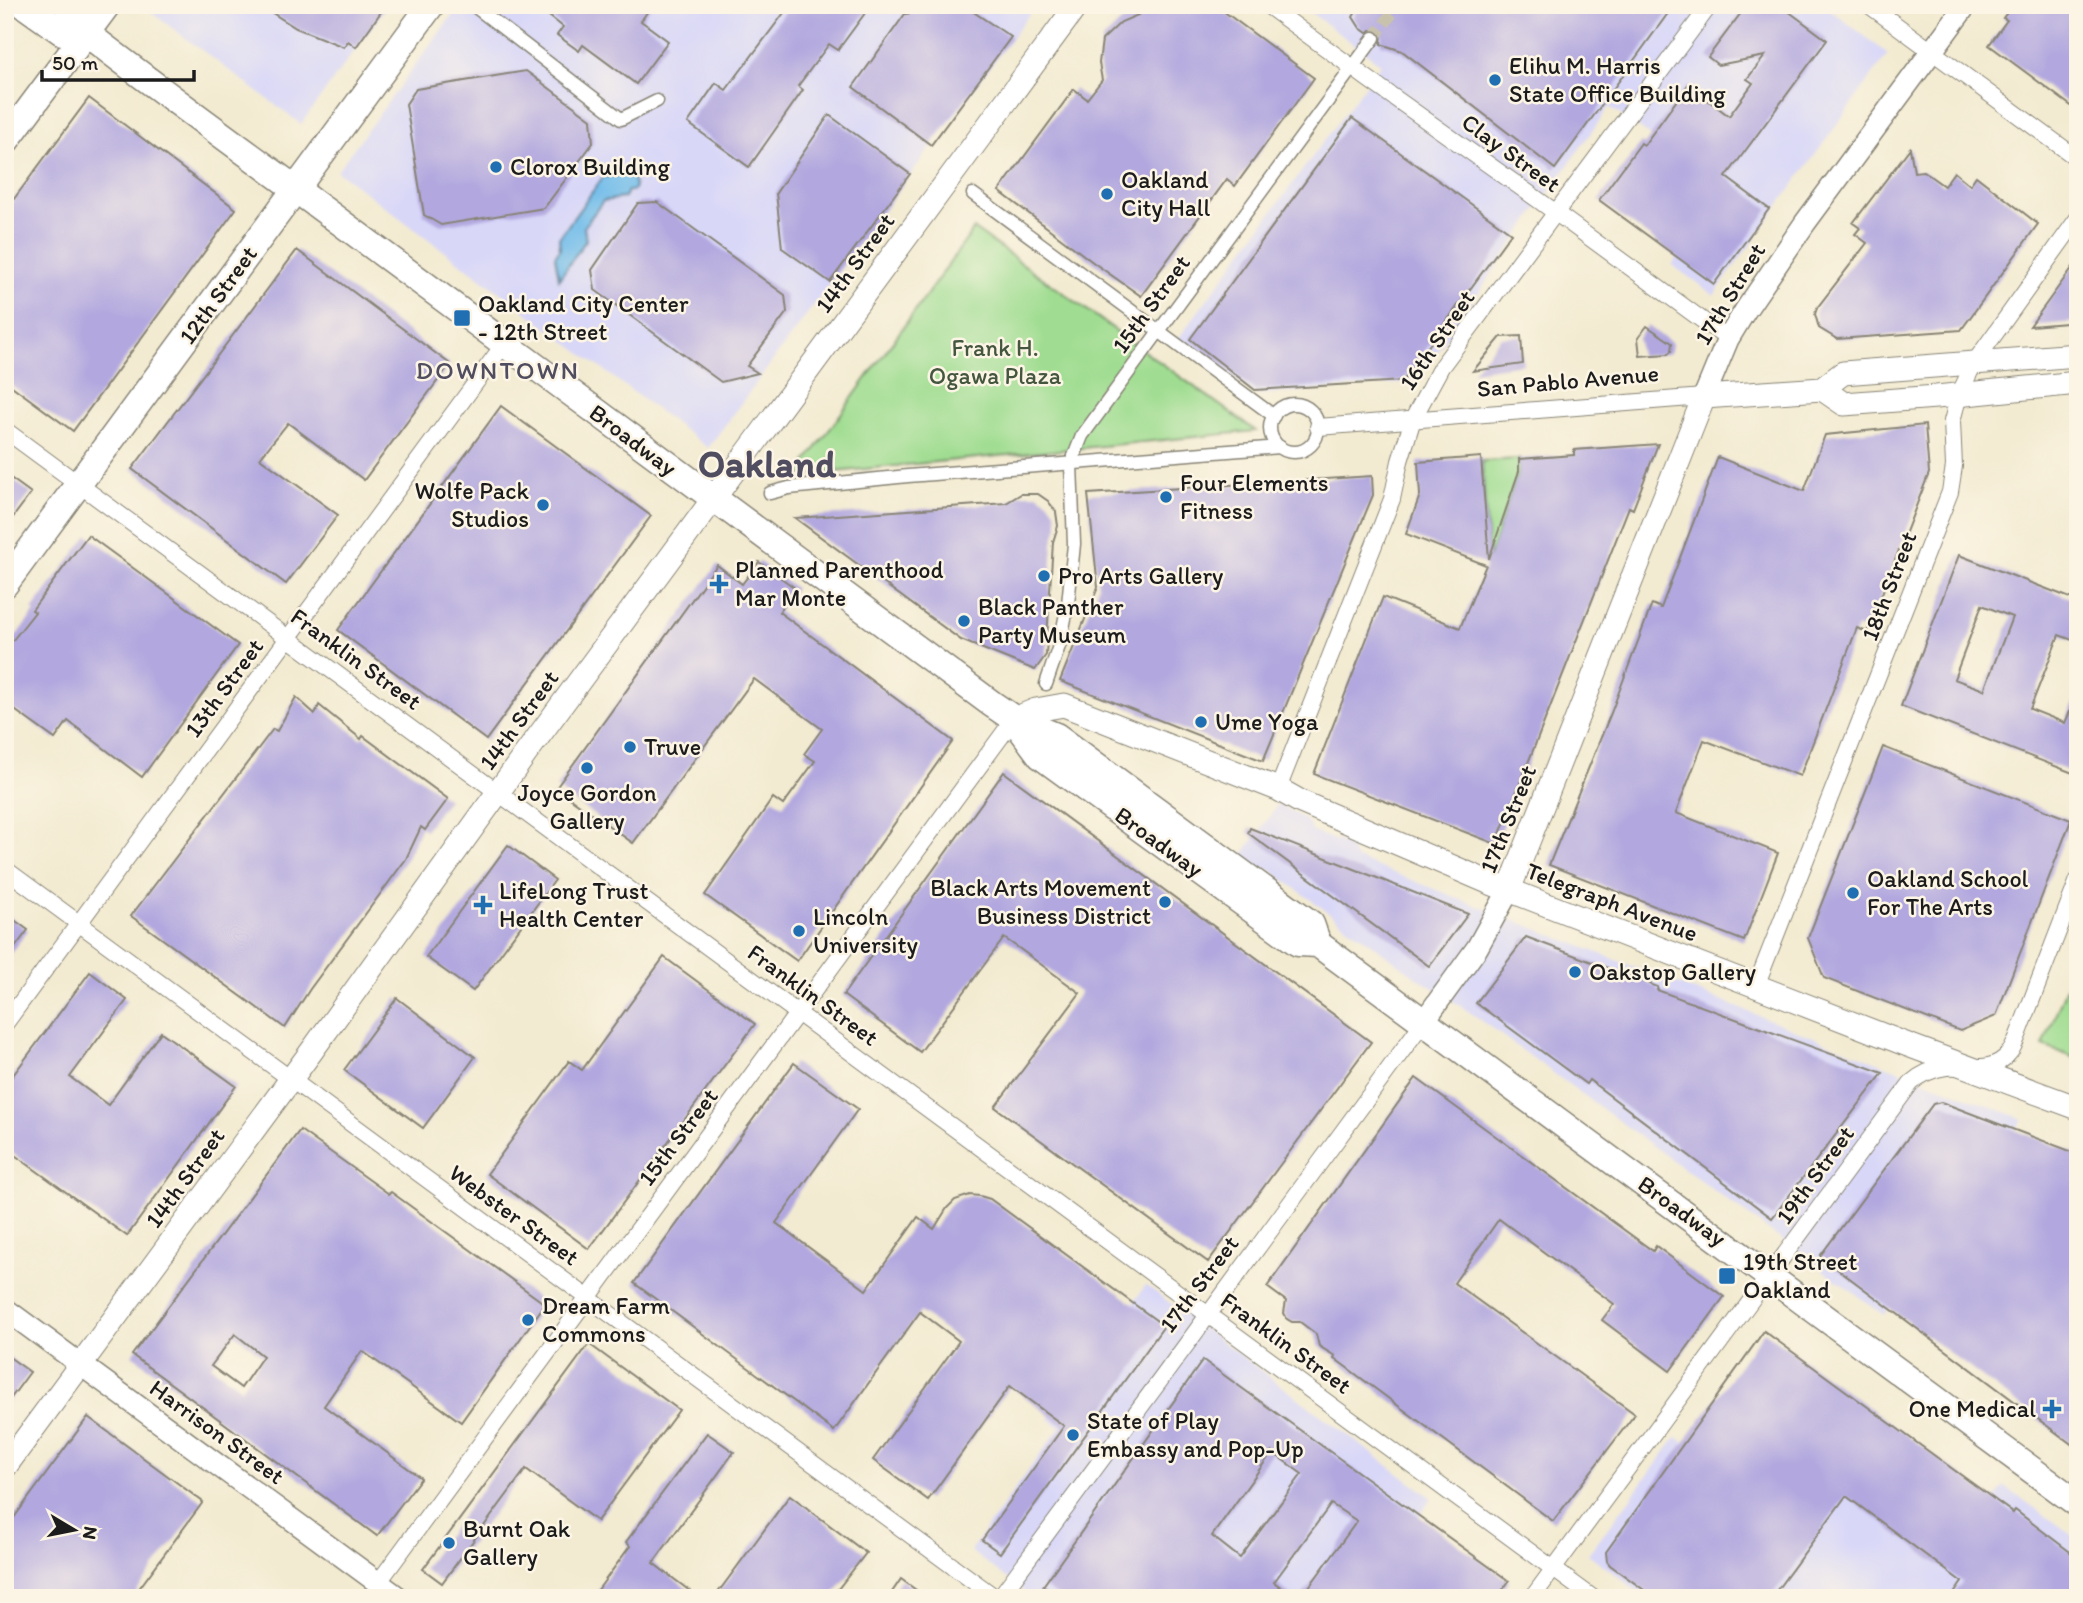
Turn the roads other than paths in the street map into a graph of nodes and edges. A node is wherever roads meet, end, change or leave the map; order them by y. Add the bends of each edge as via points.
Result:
1 (24, 5) edge
2 (67, 5) edge
3 (107, 5) edge
4 (431, 5) edge
5 (473, 5) edge
6 (1077, 5) edge
7 (1267, 5) edge
8 (1710, 5) edge
9 (1869, 5) edge
10 (1966, 5) edge
11 (86, 33) junction
12 (1374, 38) tunnel mouth
13 (1932, 51) junction
14 (1353, 68) junction
15 (657, 101) dead end
16 (5, 142) edge
17 (2078, 159) edge
18 (296, 189) junction
19 (973, 194) dead end
20 (1556, 214) junction
21 (2078, 218) edge
22 (1159, 332) junction
23 (1728, 339) junction
24 (504, 344) junction
25 (2078, 355) edge
26 (1974, 363) junction
27 (2078, 383) edge
28 (1822, 389) junction
29 (1959, 395) junction
30 (1704, 397) junction
31 (1274, 416) junction
32 (1413, 419) junction
33 (1318, 427) junction
34 (5, 430) edge
35 (1280, 447) junction
36 (1071, 464) junction
37 (79, 484) junction
38 (770, 493) dead end
39 (713, 500) junction
40 (5, 584) edge
41 (289, 638) junction
42 (1046, 684) dead end
43 (1014, 719) junction
44 (1278, 789) junction
45 (499, 792) junction
46 (5, 869) edge
47 (2078, 880) edge
48 (1509, 890) junction
49 (79, 923) junction
50 (1756, 986) junction
51 (798, 1012) junction
52 (1424, 1021) junction
53 (5, 1024) edge
54 (1969, 1068) junction
55 (291, 1078) junction
56 (2078, 1108) edge
57 (1769, 1275) junction
58 (587, 1297) junction
59 (5, 1309) edge
60 (1208, 1315) junction
61 (81, 1364) junction
62 (5, 1467) edge
63 (2078, 1504) edge
64 (1553, 1569) junction
65 (378, 1583) junction
66 (399, 1598) edge
67 (998, 1598) edge
68 (1532, 1598) edge
69 (1592, 1598) edge

1 - 11 main road, Broadway via 62,32
2 - 11 main road, Broadway
3 - 11 main road
4 - 18 main road, 12th Street
5 - 15 street via 621,119
6 - 39 main road, 14th Street
7 - 14 street, Clay Street
8 - 20 street, 16th Street
9 - 13 street
10 - 13 street, 17th Street
11 - 16 main road
11 - 18 main road, Broadway
12 - 14 street, 15th Street
13 - 17 street
13 - 23 street, 17th Street via 1801,229
14 - 20 street, Clay Street
14 - 22 street, 15th Street
18 - 24 main road, Broadway
18 - 37 main road, 12th Street
19 - 22 street
20 - 23 street, Clay Street
20 - 32 street, 16th Street via 1441,367
21 - 26 street, 18th Street
22 - 31 street
22 - 36 street, 15th Street via 1082,436
23 - 30 street, 17th Street
24 - 39 main road, Broadway
24 - 41 street, 13th Street
25 - 26 main road, San Pablo Avenue
26 - 28 main road, San Pablo Avenue via 1843,373
26 - 29 street, 18th Street
27 - 29 main road, San Pablo Avenue
28 - 29 main road, San Pablo Avenue via 1844,404
28 - 30 main road, San Pablo Avenue
29 - 50 street, 18th Street via 1952,421 1950,492
30 - 32 street, San Pablo Avenue
30 - 48 main road, 17th Street
31 - 33 street via 1283,407 1303,406 1314,414
31 - 35 street via 1272,436
32 - 33 street, San Pablo Avenue
32 - 44 street, 16th Street via 1392,499
33 - 35 street via 1309,447 1294,452
34 - 37 street, Franklin Street
35 - 36 street
36 - 38 street via 792,485
36 - 42 street via 1071,585 1060,643
37 - 40 main road, 12th Street
37 - 41 street, Franklin Street
39 - 43 main road, Broadway
39 - 45 main road, 14th Street
41 - 45 street, Franklin Street
41 - 49 street, 13th Street
43 - 44 main road, Telegraph Avenue via 1065,705
43 - 51 street, 15th Street
43 - 52 main road, Broadway via 1056,736 1311,924 1318,944
44 - 48 main road, Telegraph Avenue
45 - 51 street, Franklin Street
45 - 55 main road, 14th Street
46 - 49 street, Webster Street
47 - 54 street, 19th Street via 2010,1052 1991,1066
48 - 50 main road, Telegraph Avenue
48 - 52 street, 17th Street via 1477,948
49 - 53 street, 13th Street
49 - 55 street, Webster Street
50 - 54 main road, Telegraph Avenue
51 - 58 street, 15th Street
51 - 60 street, Franklin Street
52 - 57 main road, Broadway
52 - 60 street, 17th Street
54 - 56 main road, Telegraph Avenue
54 - 57 street, 19th Street via 1946,1067 1910,1083
55 - 58 street, Webster Street
55 - 61 main road, 14th Street
57 - 63 main road, Broadway
57 - 64 street, 19th Street
58 - 65 street, 15th Street
58 - 67 street, Webster Street
59 - 61 street, Harrison Street
60 - 64 street, Franklin Street
60 - 67 street, 17th Street
61 - 62 main road, 14th Street
61 - 65 street, Harrison Street
64 - 68 street, 19th Street
64 - 69 street, Franklin Street
65 - 66 street, Harrison Street

